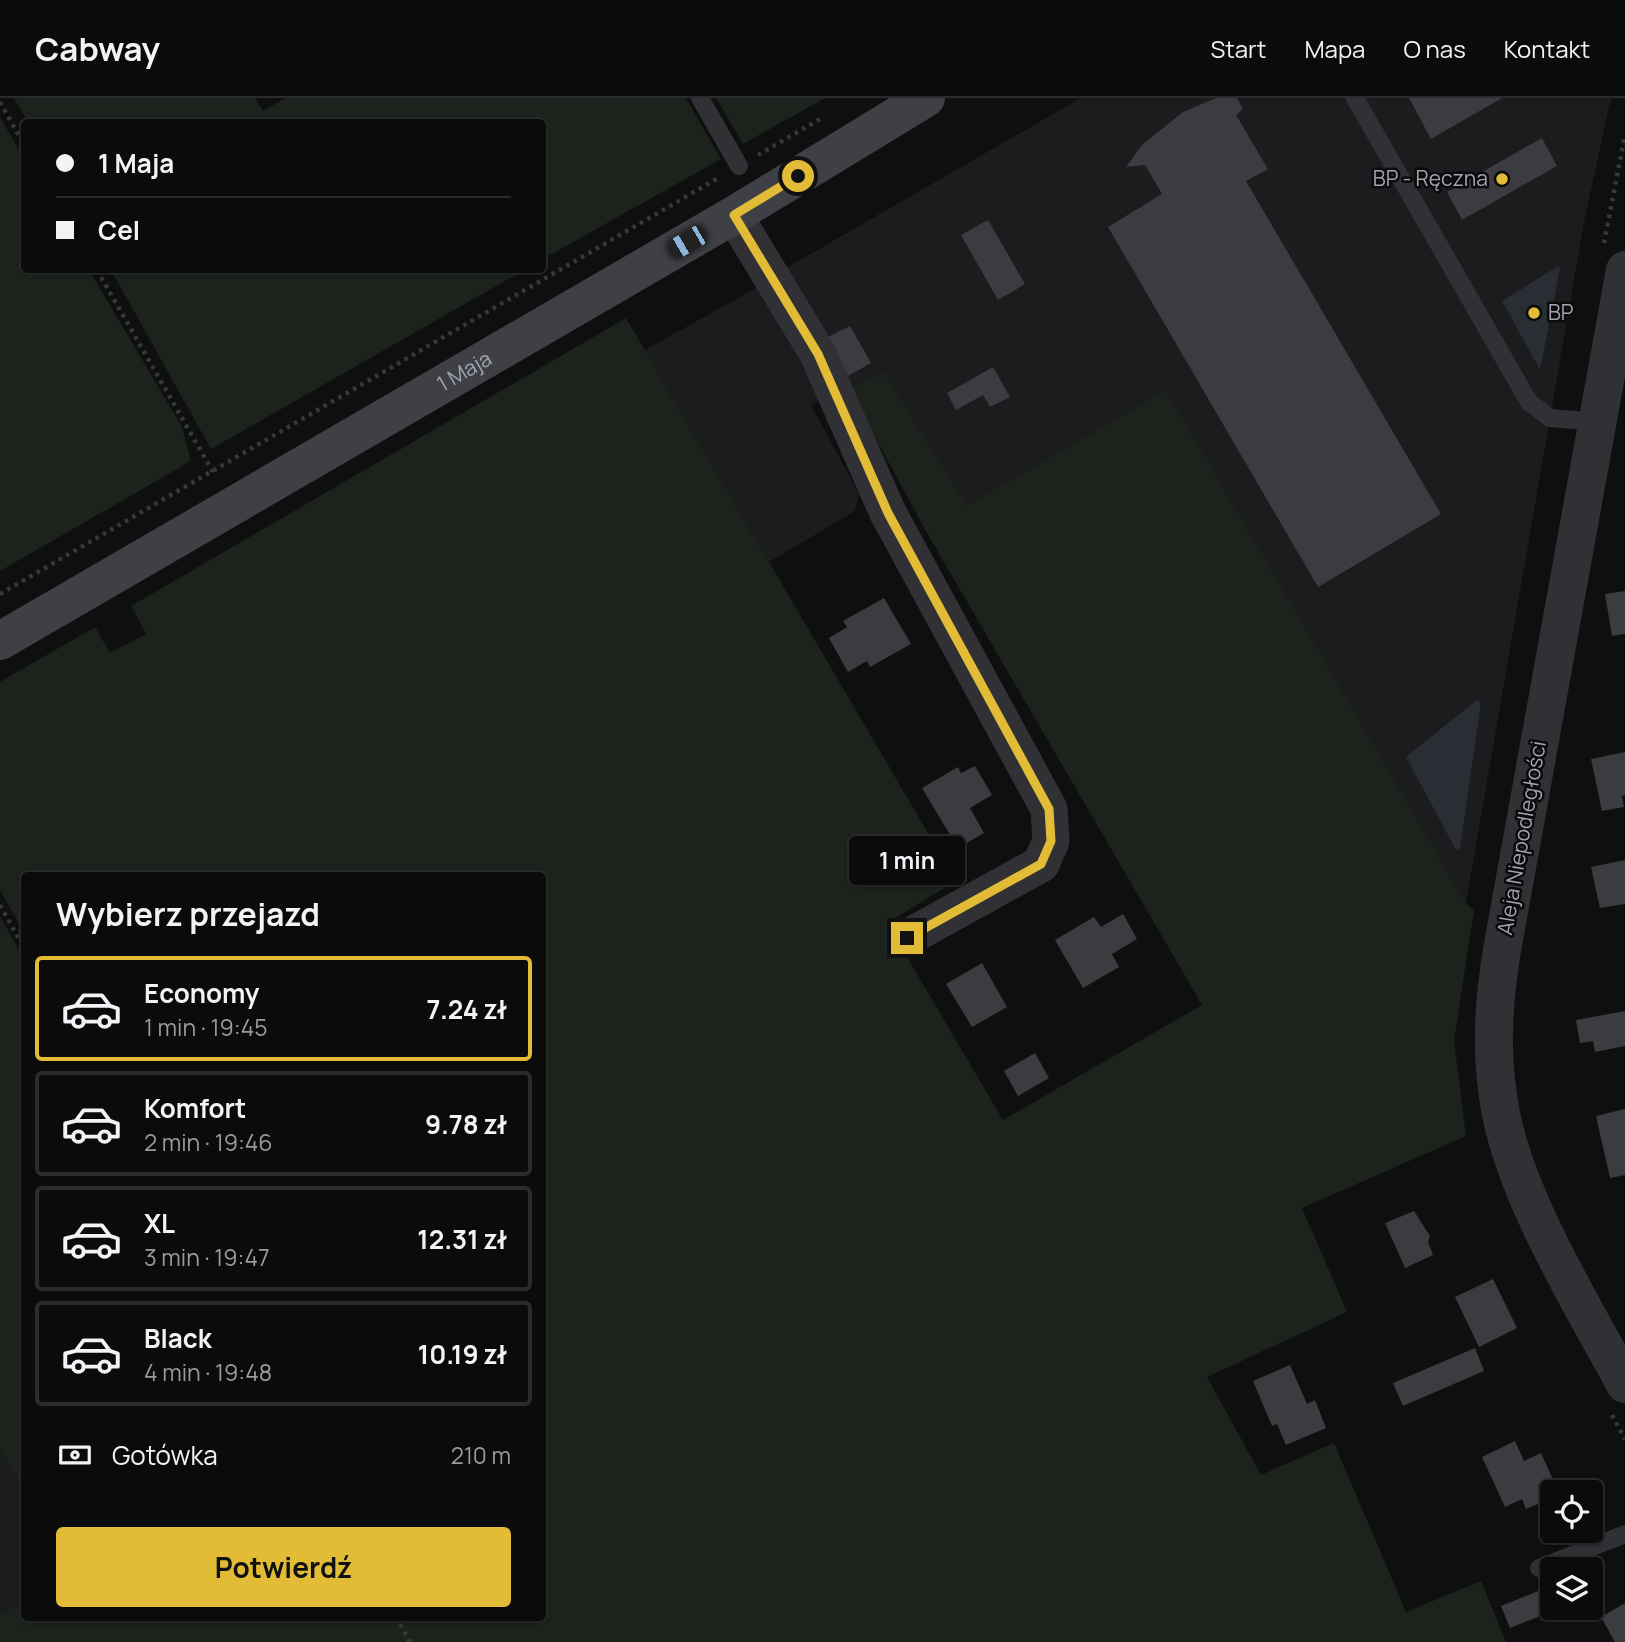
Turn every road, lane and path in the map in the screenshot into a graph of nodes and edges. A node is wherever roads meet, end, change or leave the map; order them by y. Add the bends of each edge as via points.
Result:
1 (700, 98) edge
2 (926, 98) edge
3 (1355, 98) edge
4 (0, 103) edge
5 (821, 118) dead end
6 (21, 140) edge
7 (739, 166) junction
8 (734, 215) junction
9 (1625, 270) edge
10 (99, 273) edge
11 (1598, 422) junction
12 (202, 452) dead end
13 (0, 594) edge
14 (0, 641) edge
15 (0, 905) edge
16 (907, 938) dead end
17 (21, 943) edge
18 (1615, 1344) edge
19 (1625, 1384) edge
20 (1625, 1534) edge
21 (1539, 1568) dead end
22 (398, 1621) edge
23 (410, 1642) edge

1 - 7 lane
2 - 8 main road, 1 Maja
3 - 11 lane via 1529,402 1550,418
4 - 6 path
5 - 7 path
7 - 13 path
8 - 14 main road, 1 Maja
8 - 16 street via 818,354 888,513 1049,809 1051,841 1041,864
9 - 11 street, Aleja Niepodległości
10 - 12 path
11 - 18 street, Aleja Niepodległości via 1497,977 1493,1039 1501,1116 1515,1165 1535,1211
15 - 17 path
18 - 19 street, Aleja Niepodległości
20 - 21 lane
22 - 23 path

